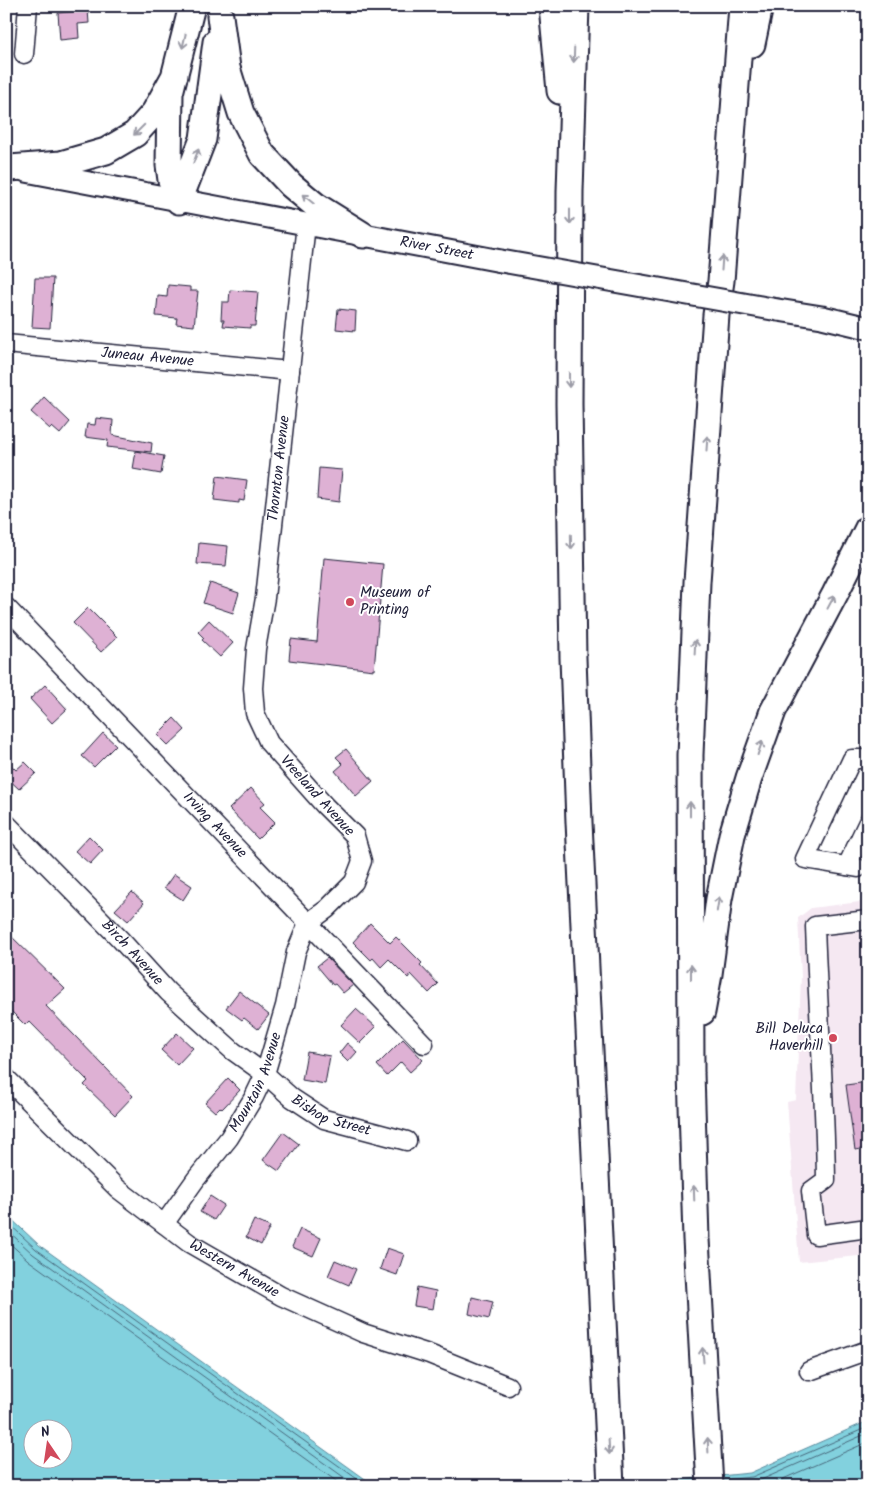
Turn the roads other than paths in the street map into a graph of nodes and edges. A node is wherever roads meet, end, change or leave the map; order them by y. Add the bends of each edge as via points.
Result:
1 (28, 6) edge
2 (192, 6) edge
3 (552, 6) edge
4 (576, 6) edge
5 (742, 6) edge
6 (760, 6) edge
7 (220, 11) edge
8 (24, 54) dead end
9 (175, 75) junction
10 (732, 134) junction
11 (8, 168) edge
12 (570, 191) junction
13 (179, 201) junction
14 (306, 224) junction
15 (363, 235) junction
16 (868, 328) edge
17 (6, 344) edge
18 (290, 371) junction
19 (868, 528) edge
20 (6, 607) edge
21 (255, 713) joint
22 (868, 759) edge
23 (868, 822) edge
24 (6, 823) edge
25 (868, 920) edge
26 (308, 922) junction
27 (424, 1044) dead end
28 (690, 1073) junction
29 (265, 1074) junction
30 (6, 1078) edge
31 (407, 1141) dead end
32 (164, 1224) junction
33 (868, 1228) edge
34 (868, 1350) edge
35 (810, 1371) dead end
36 (508, 1386) dead end
37 (611, 1486) edge
38 (710, 1486) edge

1 - 8 street
2 -> 9 highway
3 - 12 highway
4 -> 12 highway
5 - 10 highway
6 - 10 highway
13 -> 7 highway via 203,139
15 -> 7 highway via 315,205 262,154 241,113 227,68
9 -> 11 highway via 154,113 136,134 106,152 61,164
9 - 13 highway via 170,93 169,165
28 -> 10 highway via 690,755 697,582
11 - 13 main road, River Street
12 -> 37 highway via 573,658
13 - 14 main road, River Street
14 - 15 main road, River Street
14 - 18 street, Thornton Avenue
15 - 16 main road, River Street, bridge
17 - 18 street, Juneau Avenue
18 - 21 street, Thornton Avenue via 265,598 256,649
28 -> 19 highway via 719,899 732,835 749,778 773,711
20 - 26 street, Irving Avenue
21 - 26 street, Vreeland Avenue via 269,742 356,836 362,861 354,882
22 - 23 street via 852,759 805,860 853,867
24 - 29 street, Birch Avenue via 168,992 233,1051
25 - 33 street via 814,926 826,1118 826,1180 811,1190 816,1235
26 - 27 street, Irving Avenue
26 - 29 street, Mountain Avenue via 296,952 285,1006
38 -> 28 highway
29 - 31 street, Bishop Street via 292,1098 324,1119
29 - 32 street, Mountain Avenue via 229,1138
30 - 32 street, Western Avenue via 118,1189
32 - 36 street, Western Avenue via 189,1243 281,1296 363,1333 429,1354
34 - 35 street

